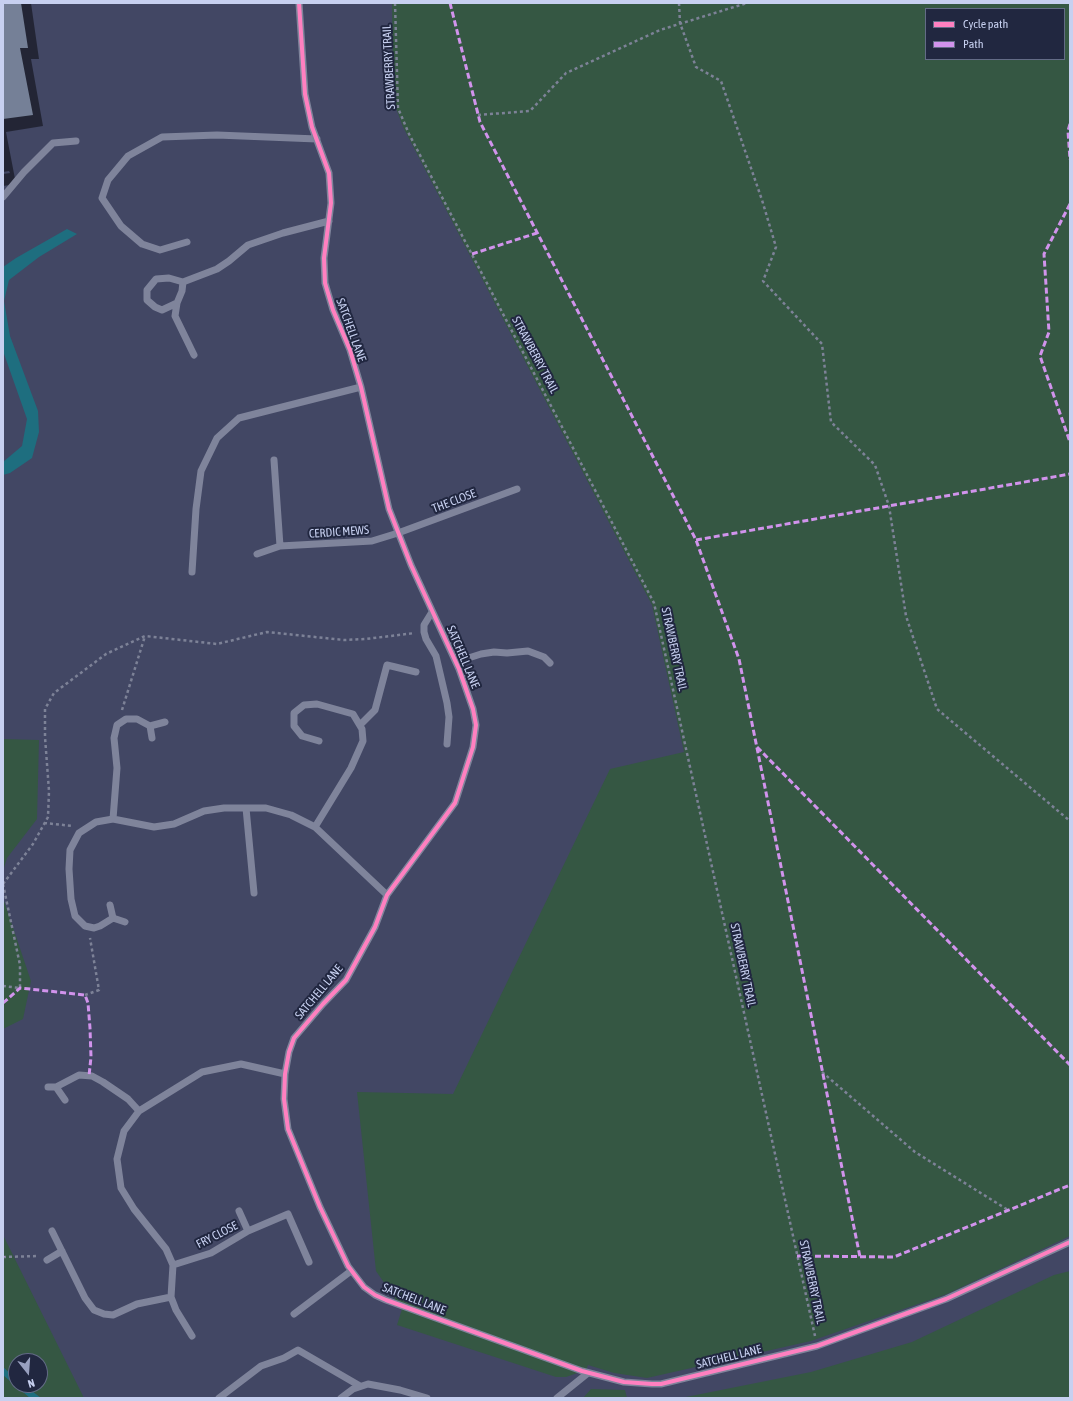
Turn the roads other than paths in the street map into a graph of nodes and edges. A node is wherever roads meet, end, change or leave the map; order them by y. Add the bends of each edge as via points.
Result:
1 (299, 3) edge
2 (317, 139) junction
3 (76, 142) dead end
4 (3, 197) edge
5 (328, 221) junction
6 (188, 242) dead end
7 (183, 282) junction
8 (177, 303) junction
9 (194, 355) dead end
10 (361, 387) junction
11 (274, 460) dead end
12 (517, 489) dead end
13 (398, 533) junction
14 (280, 546) junction
15 (257, 554) dead end
16 (192, 572) dead end
17 (432, 612) junction
18 (456, 662) junction
19 (550, 663) dead end
20 (416, 672) dead end
21 (165, 722) dead end
22 (360, 725) junction
23 (150, 726) junction
24 (152, 738) dead end
25 (319, 741) dead end
26 (447, 744) dead end
27 (246, 808) junction
28 (113, 820) junction
29 (315, 827) junction
30 (254, 893) dead end
31 (387, 895) junction
32 (110, 905) dead end
33 (113, 918) junction
34 (125, 922) dead end
35 (286, 1074) junction
36 (48, 1087) dead end
37 (56, 1087) junction
38 (65, 1100) dead end
39 (139, 1111) junction
40 (239, 1211) dead end
41 (52, 1231) dead end
42 (248, 1231) junction
43 (1070, 1242) edge
44 (59, 1253) junction
45 (47, 1260) dead end
46 (309, 1262) dead end
47 (173, 1265) junction
48 (351, 1271) junction
49 (171, 1297) junction
50 (294, 1314) dead end
51 (192, 1336) dead end
52 (588, 1373) junction
53 (360, 1386) junction
54 (219, 1398) edge
55 (341, 1398) edge
56 (427, 1398) edge
57 (557, 1398) edge

1 - 2 street, SATCHELL LANE via 305,94
2 - 5 street, SATCHELL LANE via 329,173 331,203
2 - 6 street via 216,135 162,137 128,156 108,180 102,198 121,226 142,244 160,250
3 - 4 street via 53,143
5 - 7 street via 248,244 217,269
5 - 10 street, SATCHELL LANE via 323,267 325,283
7 - 8 street
7 - 8 street via 169,278 156,279 147,290 147,300 155,307 162,310
8 - 9 street via 175,316
10 - 13 street, SATCHELL LANE via 389,509
10 - 16 street via 239,418 217,438 201,471
11 - 14 street
12 - 13 street, THE CLOSE
13 - 14 street, CERDIC MEWS via 372,541
13 - 17 street, SATCHELL LANE
14 - 15 street, CERDIC MEWS
17 - 18 street, SATCHELL LANE
17 - 26 street via 424,625 424,632 436,656 447,703
18 - 19 street via 494,652 528,651 544,656
18 - 31 street, SATCHELL LANE via 475,718 473,747 455,803
20 - 22 street via 387,665 374,710
21 - 23 street
22 - 25 street via 353,714 317,704 304,704 294,713 294,726 302,736
22 - 29 street via 363,741 351,768
23 - 24 street
23 - 28 street via 137,719 126,719 117,725 114,738 117,768
27 - 28 street via 204,811 174,824 154,827
27 - 29 street via 266,808 291,815
27 - 30 street
28 - 33 street via 96,822 79,833 70,850 69,869 75,916 82,924 89,927 100,926
29 - 31 street
31 - 35 street, SATCHELL LANE via 375,927 346,980 294,1038
32 - 33 street
33 - 34 street
35 - 39 street via 241,1064 202,1072
35 - 48 street, SATCHELL LANE via 284,1099 290,1136
36 - 37 street
37 - 38 street
37 - 39 street via 79,1075 92,1076 128,1099
39 - 47 street via 124,1131 117,1159 121,1188 134,1209 166,1249
40 - 42 street, FRY CLOSE
41 - 44 street
42 - 46 street, FRY CLOSE via 288,1214
42 - 47 street, FRY CLOSE via 211,1253
43 - 52 street, SATCHELL LANE via 946,1299 817,1346 661,1384 635,1384
44 - 45 street
44 - 49 street via 84,1298 94,1310 104,1314 113,1315 137,1304
47 - 49 street
48 - 50 street
48 - 52 street, SATCHELL LANE via 364,1287 386,1300
49 - 51 street
52 - 57 street
53 - 54 street via 298,1350 261,1366
53 - 55 street
53 - 56 street via 375,1385

